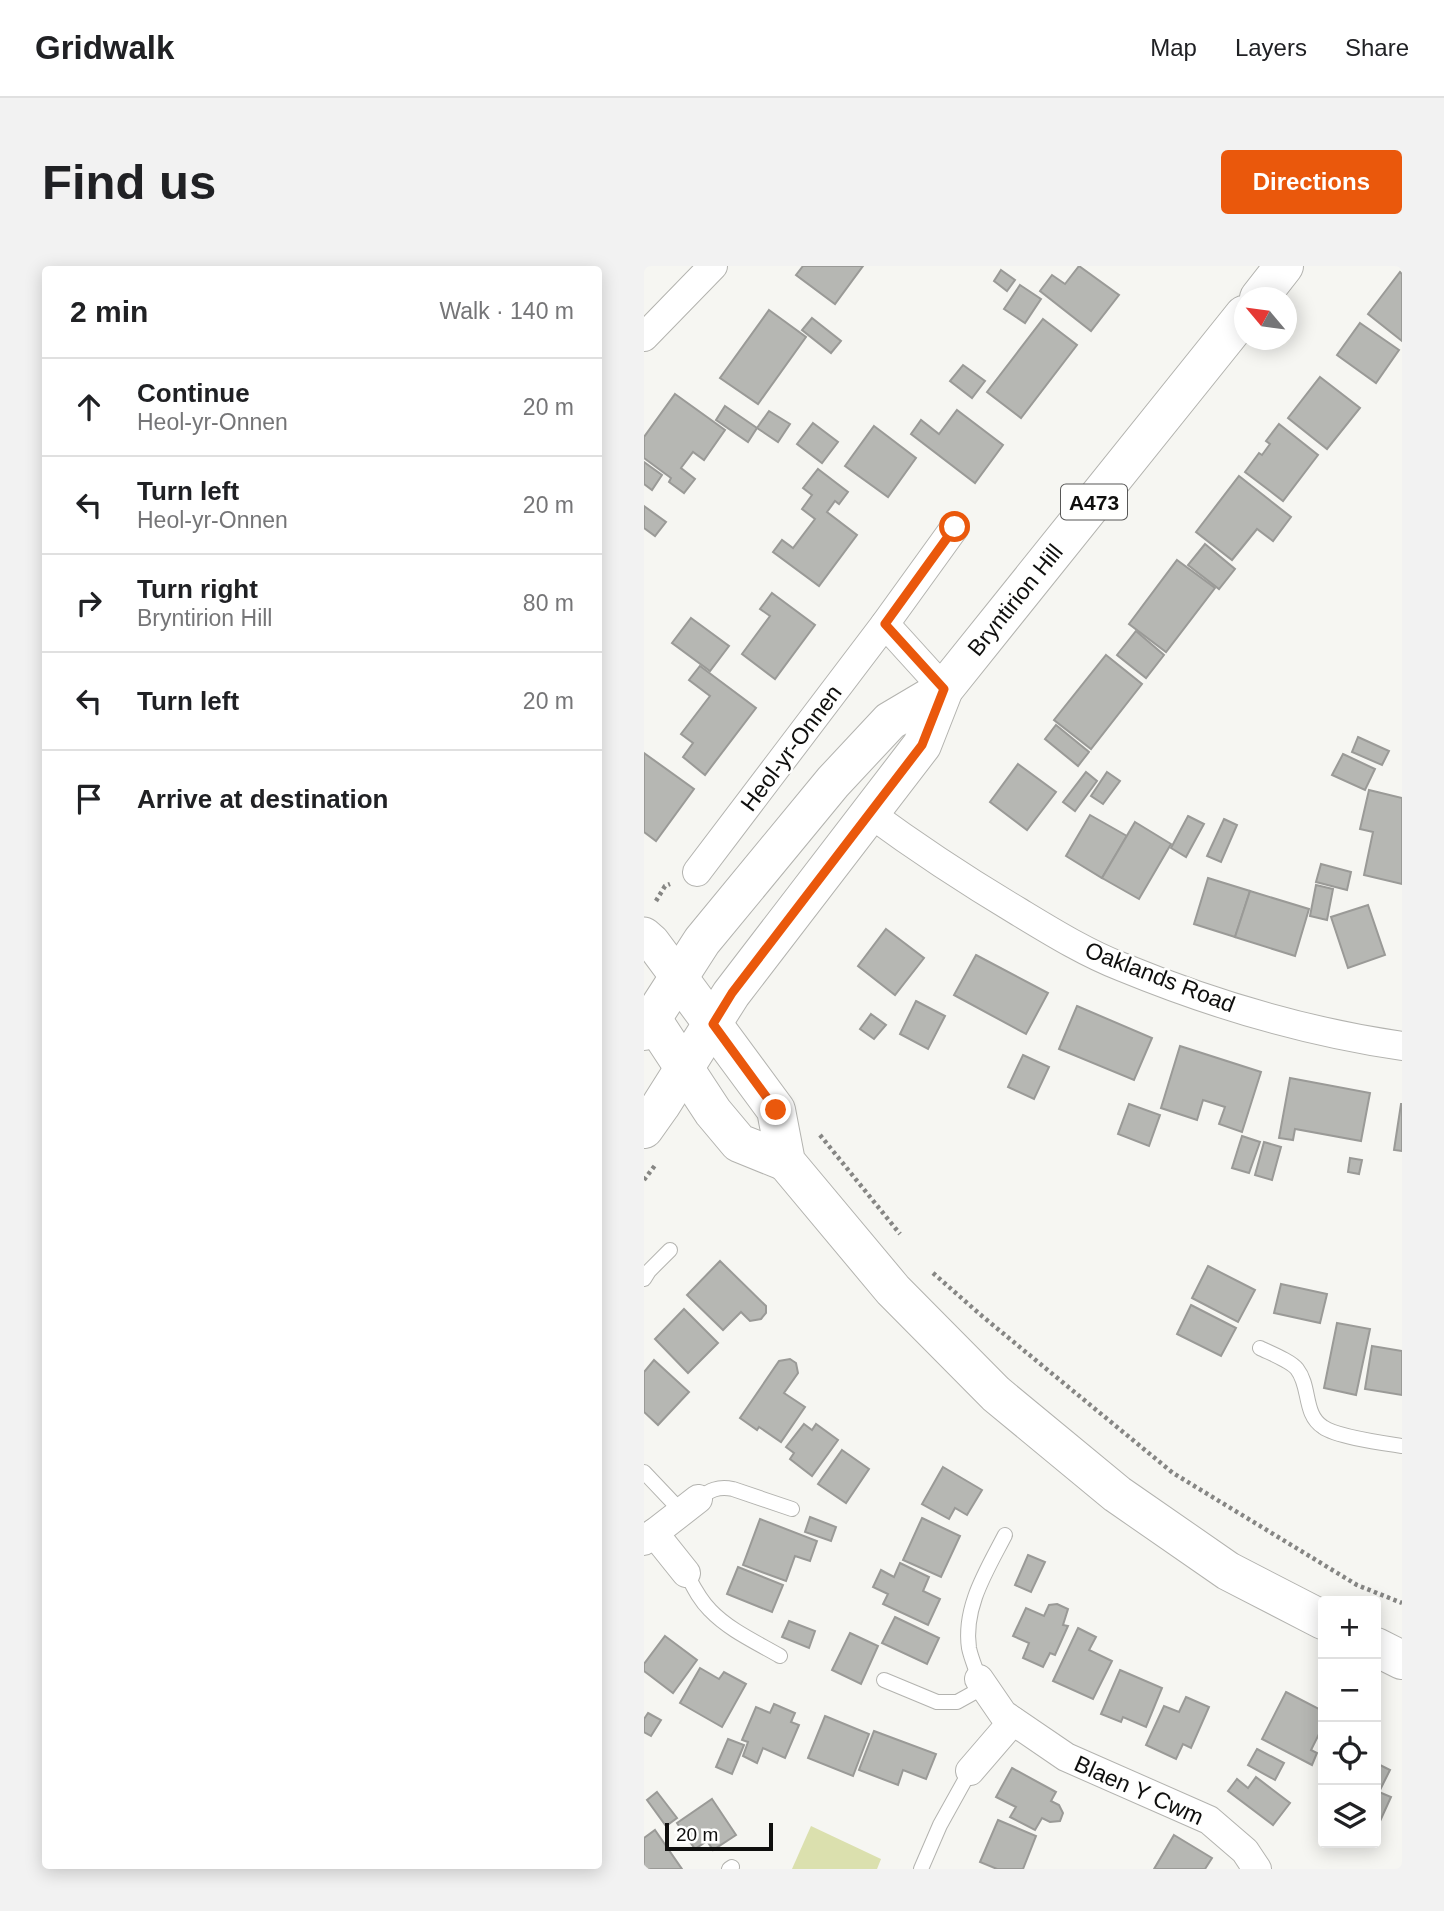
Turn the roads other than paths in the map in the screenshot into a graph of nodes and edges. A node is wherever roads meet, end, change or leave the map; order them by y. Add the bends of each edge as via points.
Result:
1 (713, 266) edge
2 (1284, 266) edge
3 (1268, 287) edge
4 (1234, 327) edge
5 (644, 337) edge
6 (955, 527) dead end
7 (885, 624) junction
8 (944, 689) junction
9 (869, 812) junction
10 (697, 872) road end
11 (648, 920) edge
12 (678, 977) junction
13 (647, 1019) edge
14 (713, 1024) junction
15 (1402, 1046) edge
16 (684, 1069) junction
17 (651, 1145) edge
18 (786, 1162) junction
19 (670, 1250) dead end
20 (644, 1279) edge
21 (1260, 1348) dead end
22 (1402, 1446) edge
23 (644, 1472) edge
24 (690, 1505) junction
25 (792, 1509) dead end
26 (1005, 1535) dead end
27 (649, 1537) edge
28 (686, 1573) joint
29 (1318, 1617) edge
30 (1381, 1650) edge
31 (780, 1656) dead end
32 (1402, 1660) edge
33 (884, 1680) dead end
34 (982, 1683) junction
35 (1013, 1721) junction
36 (970, 1770) joint
37 (921, 1869) edge
38 (1257, 1869) edge

1 - 5 street
2 - 3 main road
4 - 8 main road, Bryntirion Hill / A473
6 - 7 street, Heol-yr-Onnen
7 - 8 street
7 - 10 street, Heol-yr-Onnen
8 - 9 main road, Bryntirion Hill / A473 via 922,745
8 - 12 main road, Bryntirion Hill / A473 via 890,721 702,941
9 - 14 main road, Bryntirion Hill / A473
9 - 15 street, Oaklands Road via 959,876 1120,966 1277,1021
11 - 12 street via 652,942
12 - 13 main road, A473
12 - 14 main road
13 - 16 main road
14 - 16 main road, Bryntirion Hill / A473
14 - 18 main road via 776,1110
16 - 17 main road, Bryntirion Hill / A473
16 - 18 main road via 739,1143
18 - 29 main road via 893,1290 996,1394 1117,1494 1228,1571
19 - 20 lane
21 - 22 lane via 1296,1367 1306,1384 1311,1415 1323,1428
23 - 24 lane
24 - 25 lane via 723,1487
24 - 27 street
26 - 34 lane via 969,1617 969,1648
27 - 28 street
28 - 31 lane via 710,1611
30 - 32 main road
33 - 34 lane via 937,1702 957,1702
34 - 35 street, Blaen Y Cwm
35 - 36 street
35 - 38 street, Blaen Y Cwm via 1066,1757 1209,1820
36 - 37 lane

